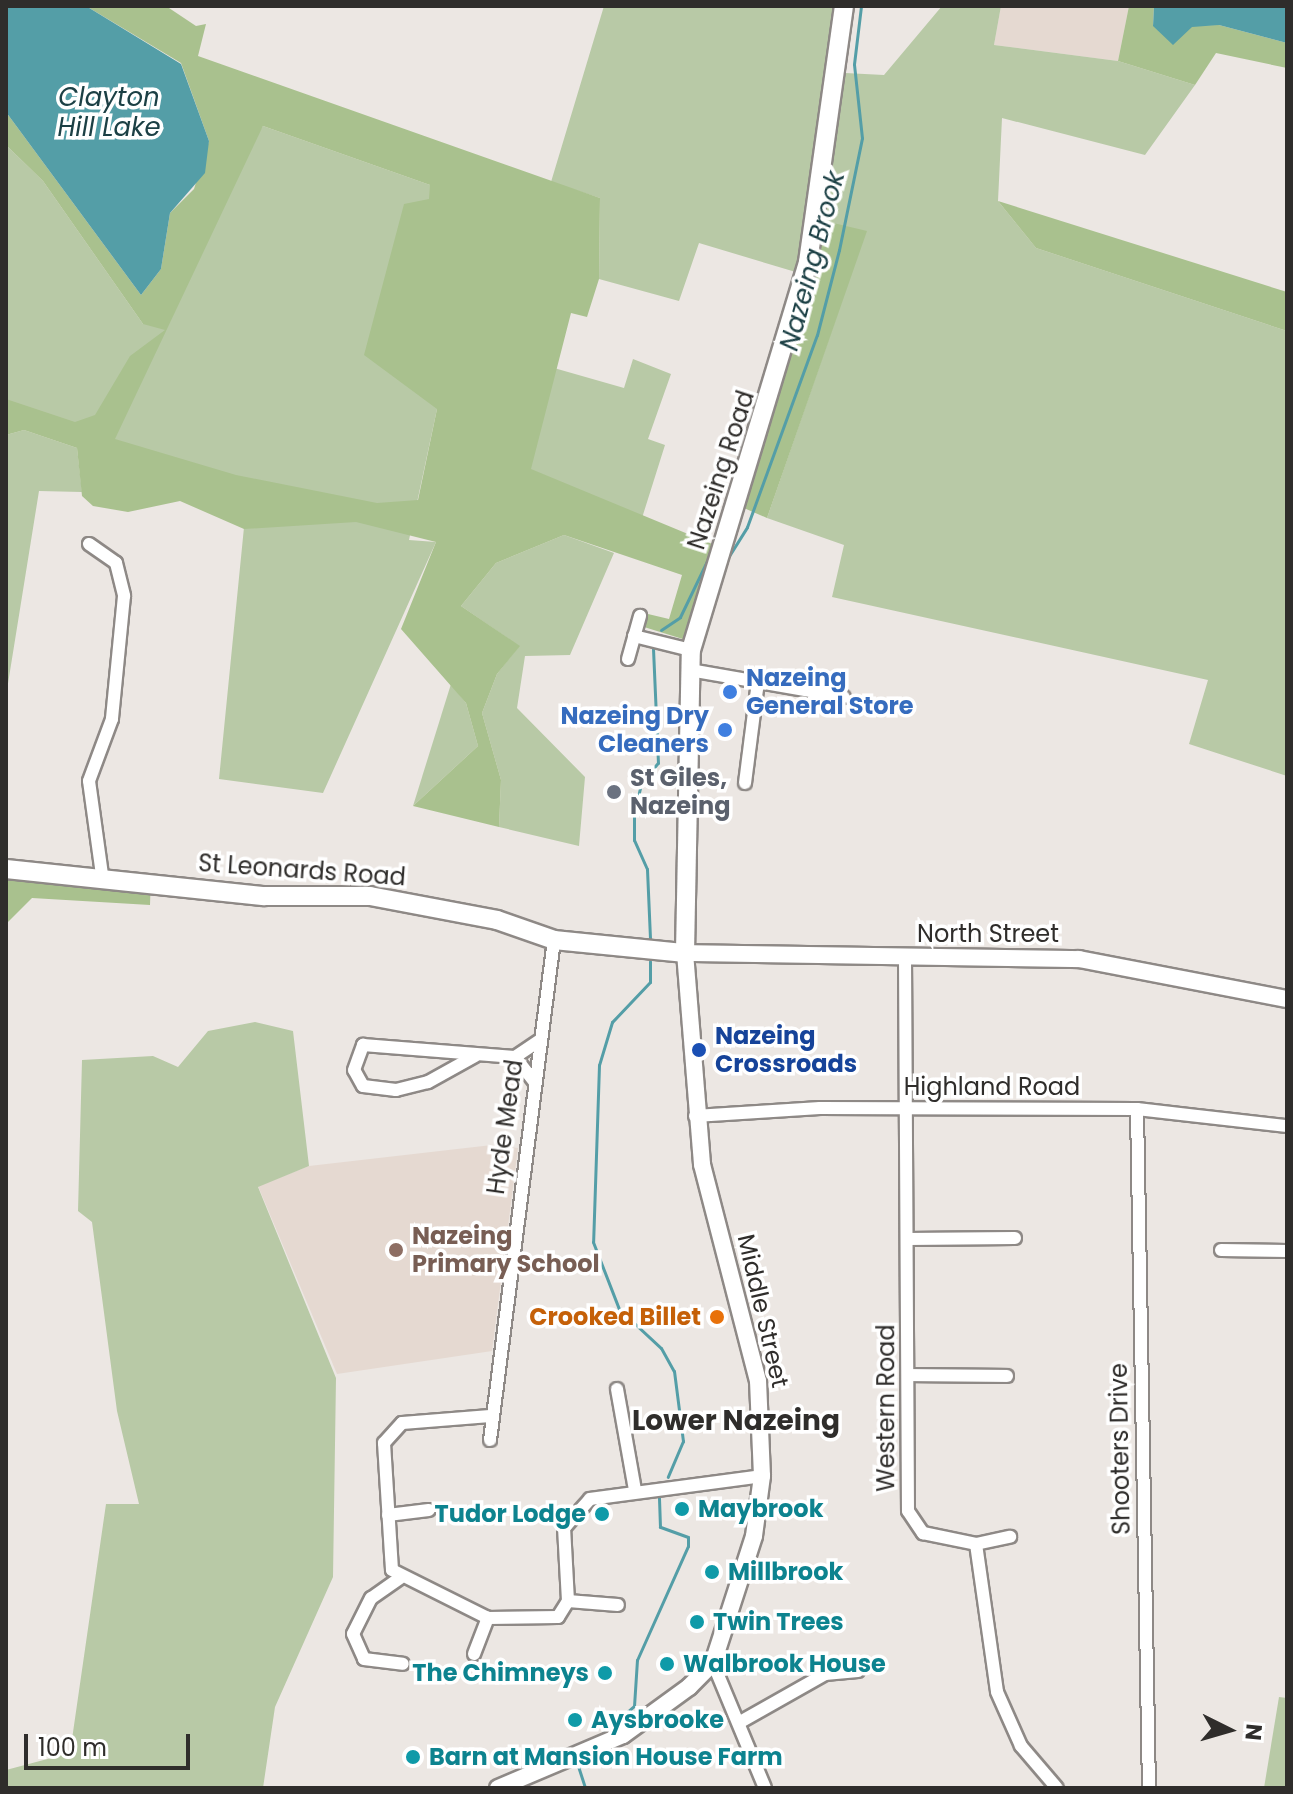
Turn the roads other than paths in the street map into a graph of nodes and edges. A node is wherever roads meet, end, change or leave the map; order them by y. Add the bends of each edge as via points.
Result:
1 (844, 6) edge
2 (89, 544) dead end
3 (640, 616) dead end
4 (634, 636) junction
5 (691, 650) junction
6 (628, 659) dead end
7 (690, 670) junction
8 (758, 681) junction
9 (844, 697) dead end
10 (745, 783) dead end
11 (6, 869) edge
12 (102, 875) junction
13 (554, 940) junction
14 (685, 953) junction
15 (905, 958) junction
16 (1287, 999) edge
17 (540, 1040) junction
18 (475, 1056) junction
19 (515, 1057) junction
20 (534, 1081) junction
21 (906, 1109) junction
22 (1137, 1109) junction
23 (695, 1116) junction
24 (1287, 1126) edge
25 (1015, 1238) dead end
26 (907, 1239) junction
27 (1221, 1250) dead end
28 (1287, 1251) edge
29 (909, 1375) junction
30 (1007, 1376) dead end
31 (617, 1389) dead end
32 (490, 1416) junction
33 (490, 1440) dead end
34 (762, 1476) junction
35 (635, 1490) junction
36 (429, 1510) dead end
37 (388, 1515) junction
38 (1010, 1537) dead end
39 (976, 1544) junction
40 (400, 1578) junction
41 (568, 1601) junction
42 (618, 1605) dead end
43 (488, 1618) junction
44 (474, 1654) dead end
45 (713, 1663) junction
46 (403, 1664) dead end
47 (858, 1671) dead end
48 (742, 1721) junction
49 (498, 1788) edge
50 (765, 1788) edge
51 (1057, 1788) edge
52 (1149, 1788) edge

1 - 5 main road, Nazeing Road via 808,262
2 - 12 street via 116,563 124,596 112,719 89,781
3 - 4 street
4 - 5 street
4 - 6 street
5 - 7 main road, Nazeing Road
7 - 8 street
7 - 14 main road, Nazeing Road
8 - 9 street
8 - 10 street
11 - 12 main road, St Leonards Road
12 - 13 main road, St Leonards Road via 265,896 409,901
13 - 14 main road, St Leonards Road
13 - 17 street, Hyde Mead
14 - 15 street, North Street
14 - 23 street, Middle Street
15 - 16 street, North Street via 1079,959
15 - 21 street, Western Road
17 - 19 street
17 - 20 street, Hyde Mead
18 - 18 street via 363,1045 354,1070 363,1086 396,1090
18 - 19 street
19 - 20 street
20 - 32 street, Hyde Mead
21 - 22 street, Highland Road
21 - 23 street, Highland Road
21 - 26 street, Western Road
22 - 24 street, Highland Road
22 - 52 street, Shooters Drive
23 - 34 street, Middle Street via 758,1381
25 - 26 street
26 - 29 street, Western Road
27 - 28 street
29 - 30 street
29 - 39 street, Western Road via 913,1524
31 - 35 street
32 - 33 street, Hyde Mead
32 - 37 street via 402,1423 384,1443
34 - 35 street
34 - 45 street, Middle Street via 747,1566
35 - 41 street via 590,1499 570,1516 563,1544
36 - 37 street
37 - 40 street via 389,1557
38 - 39 street
39 - 51 street via 997,1692 1021,1746
40 - 43 street
40 - 46 street via 371,1598 353,1634 364,1659
41 - 42 street
41 - 43 street via 558,1617
43 - 44 street
45 - 48 street
45 - 49 street via 623,1735
47 - 48 street via 825,1674
48 - 50 street

